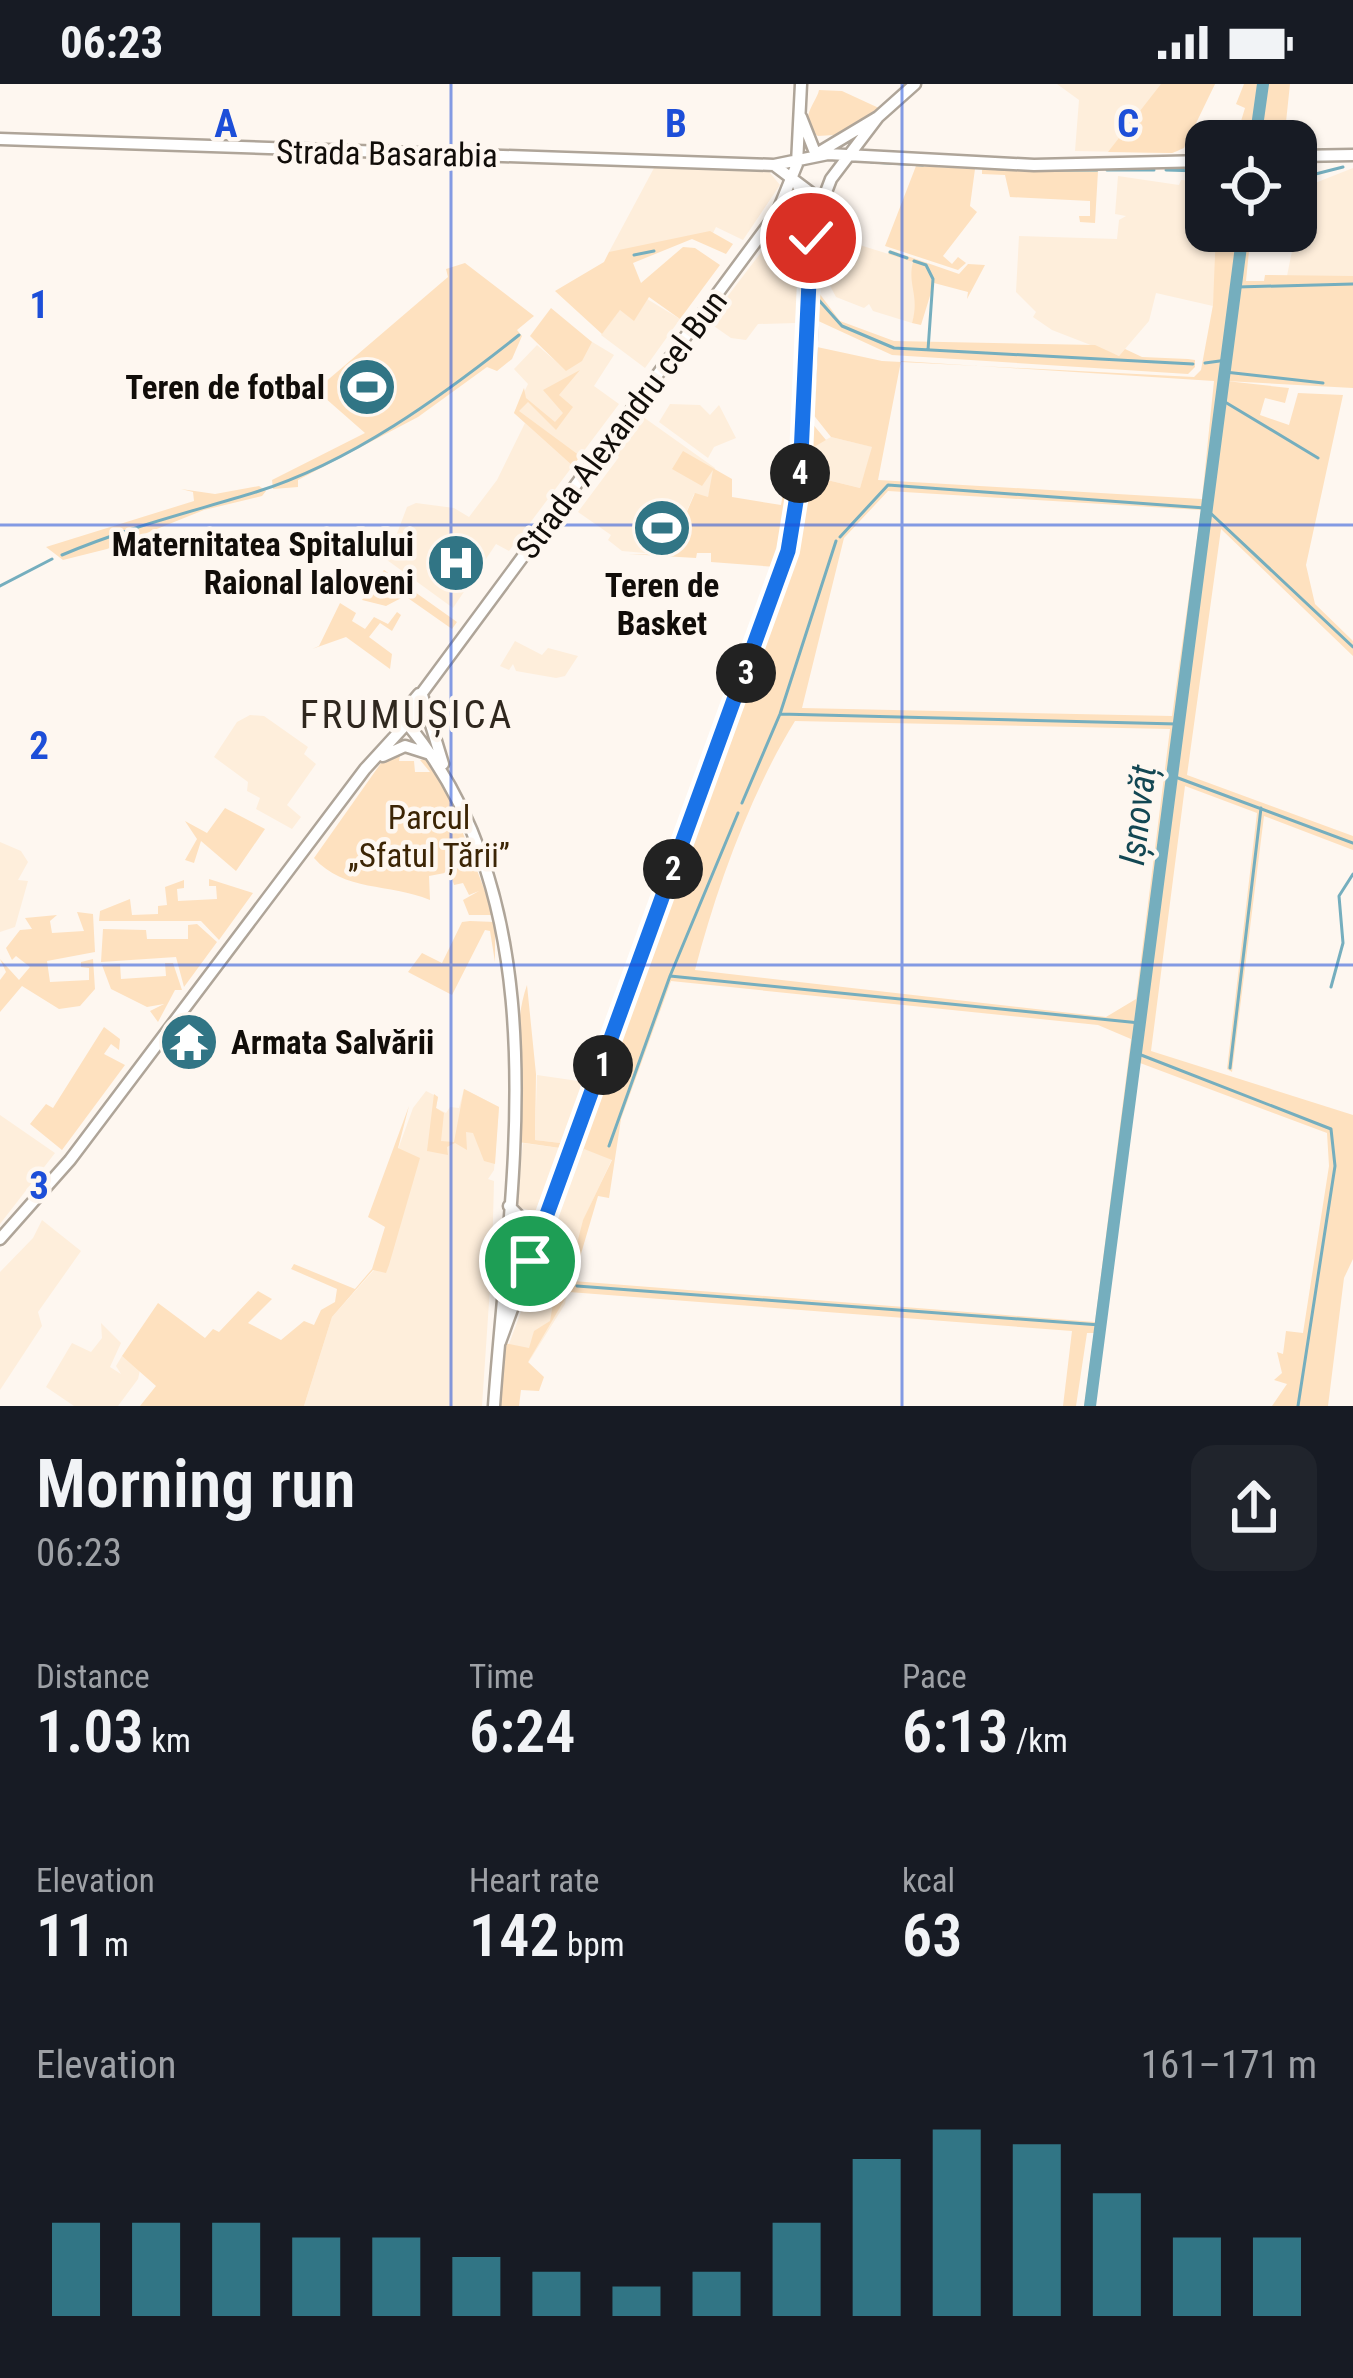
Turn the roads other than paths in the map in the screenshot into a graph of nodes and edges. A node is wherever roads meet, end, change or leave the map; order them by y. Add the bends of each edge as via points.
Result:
1 (801, 84) edge
2 (915, 84) edge
3 (800, 114) junction
4 (878, 117) junction
5 (0, 139) edge
6 (816, 155) junction
7 (1353, 155) edge
8 (847, 156) junction
9 (1317, 156) edge
10 (1185, 162) edge
11 (830, 181) junction
12 (801, 183) junction
13 (777, 213) junction
14 (812, 230) junction
15 (422, 693) junction
16 (407, 716) junction
17 (443, 763) junction
18 (365, 769) junction
19 (509, 1206) junction
20 (548, 1216) junction
21 (0, 1239) edge
22 (500, 1342) junction
23 (494, 1406) edge

1 - 3 main road
2 - 4 main road
3 - 6 main road
3 - 12 main road
4 - 6 main road
4 - 8 main road
5 - 12 main road, Strada Basarabia via 774,165
6 - 8 main road, Strada Basarabia
6 - 11 main road via 828,164
6 - 12 main road, Strada Basarabia
7 - 9 main road
8 - 10 main road, Strada Basarabia via 1034,166
8 - 11 main road
11 - 12 main road, Strada Basarabia
11 - 14 main road
12 - 13 main road, Strada Alexandru cel Bun
12 - 13 main road, Strada Alexandru cel Bun
12 - 14 main road
13 - 15 main road, Strada Alexandru cel Bun
14 - 20 main road via 800,477 788,551
15 - 16 main road, Strada Alexandru cel Bun
15 - 17 main road
16 - 17 main road
16 - 18 main road, Strada Alexandru cel Bun
17 - 18 main road via 405,746
17 - 19 main road via 501,919 516,1083
18 - 21 main road, Strada Alexandru cel Bun via 70,1160
19 - 20 main road via 527,1224
19 - 22 main road
20 - 22 main road
22 - 23 main road

